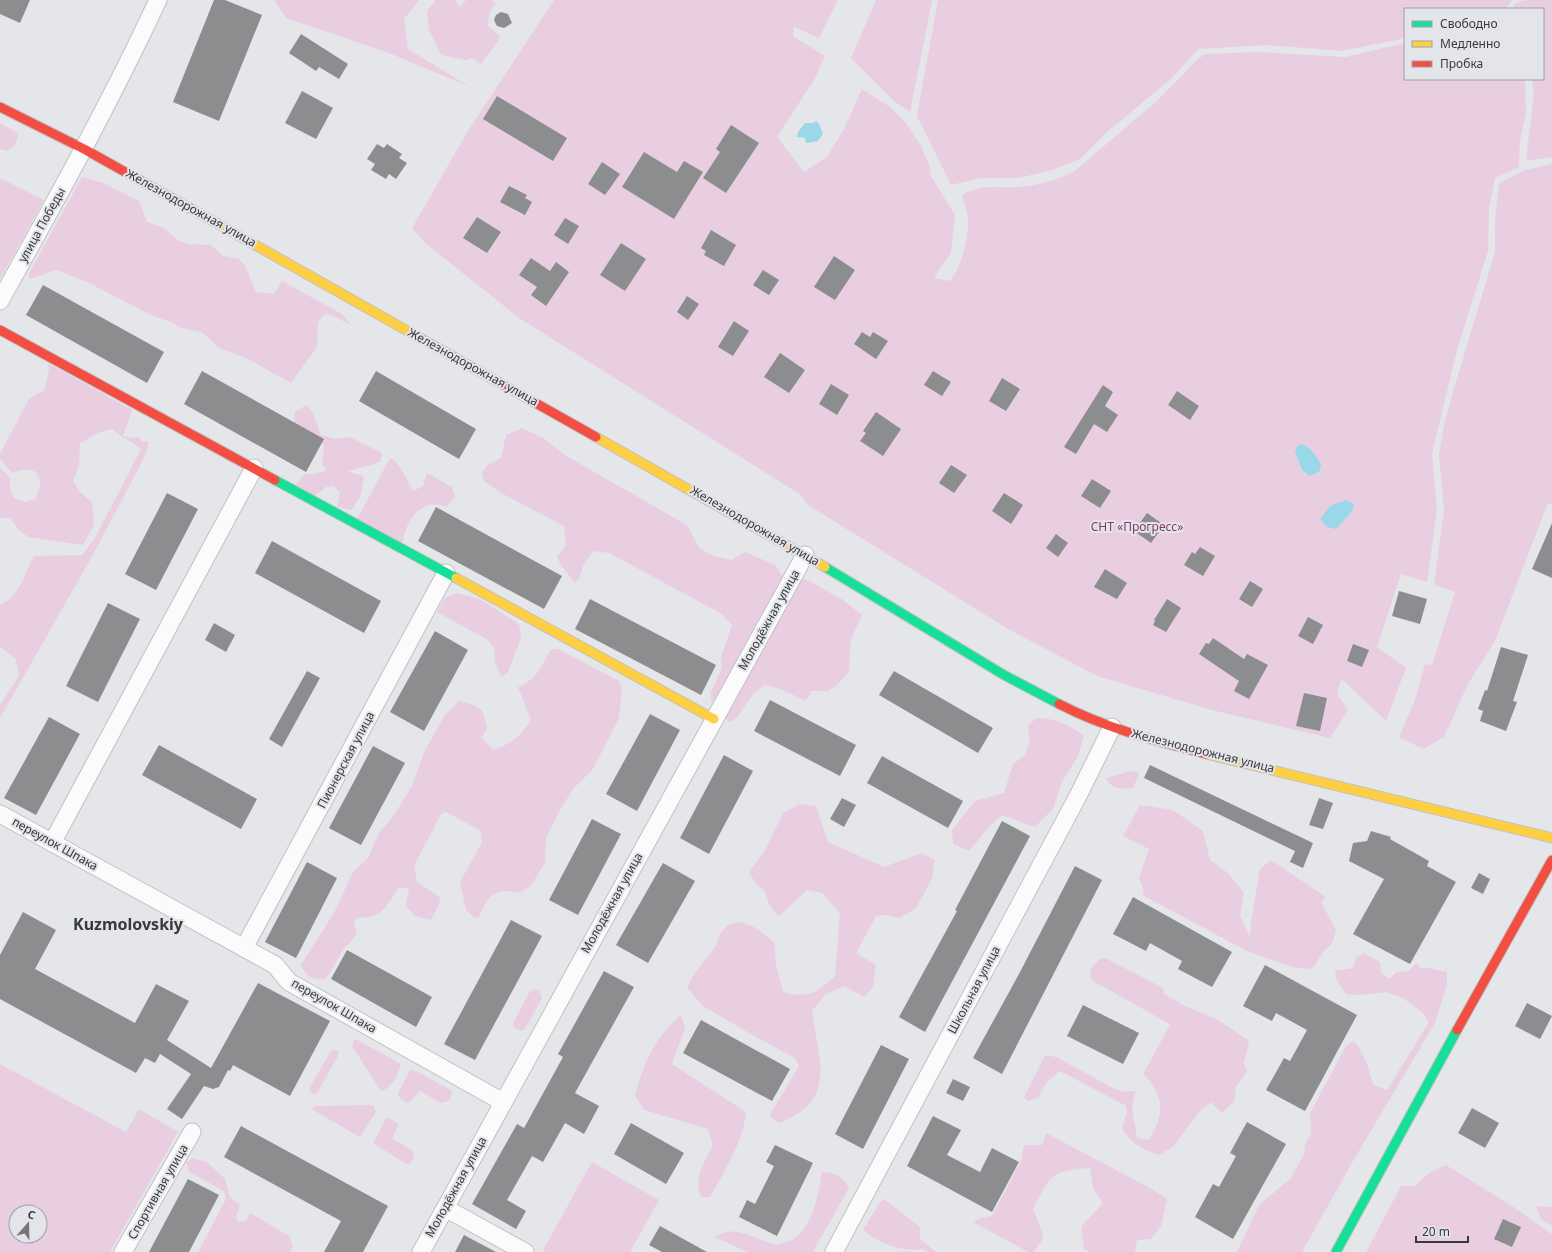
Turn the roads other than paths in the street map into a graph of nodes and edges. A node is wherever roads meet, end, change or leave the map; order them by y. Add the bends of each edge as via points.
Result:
1 (158, 0) edge
2 (0, 107) edge
3 (84, 149) junction
4 (0, 301) edge
5 (0, 330) edge
6 (254, 468) junction
7 (805, 555) junction
8 (446, 573) junction
9 (714, 719) junction
10 (1112, 726) junction
11 (0, 814) edge
12 (1552, 838) edge
13 (52, 843) junction
14 (1552, 860) edge
15 (244, 948) junction
16 (503, 1102) junction
17 (192, 1132) dead end
18 (445, 1208) junction
19 (123, 1252) edge
20 (420, 1252) edge
21 (525, 1252) edge
22 (834, 1252) edge
23 (1336, 1252) edge

1 - 3 street, улица Победы via 127,67
2 - 3 main road, Железнодорожная улица
3 - 4 street, улица Победы
3 - 7 main road, Железнодорожная улица
5 - 6 main road
6 - 8 main road
6 - 13 street
7 - 9 street, Молодёжная улица
7 - 10 main road, Железнодорожная улица via 1004,675 1075,712
8 - 9 main road
8 - 15 street, Пионерская улица
9 - 16 street, Молодёжная улица
10 - 12 main road, Железнодорожная улица via 1159,742
10 - 22 street, Школьная улица via 1078,796
11 - 13 street, переулок Шпака
13 - 15 street, переулок Шпака
14 - 23 main road
15 - 16 street, переулок Шпака via 275,965 289,982
16 - 18 street, Молодёжная улица
17 - 19 street, Спортивная улица
18 - 20 street, Молодёжная улица
18 - 21 street

